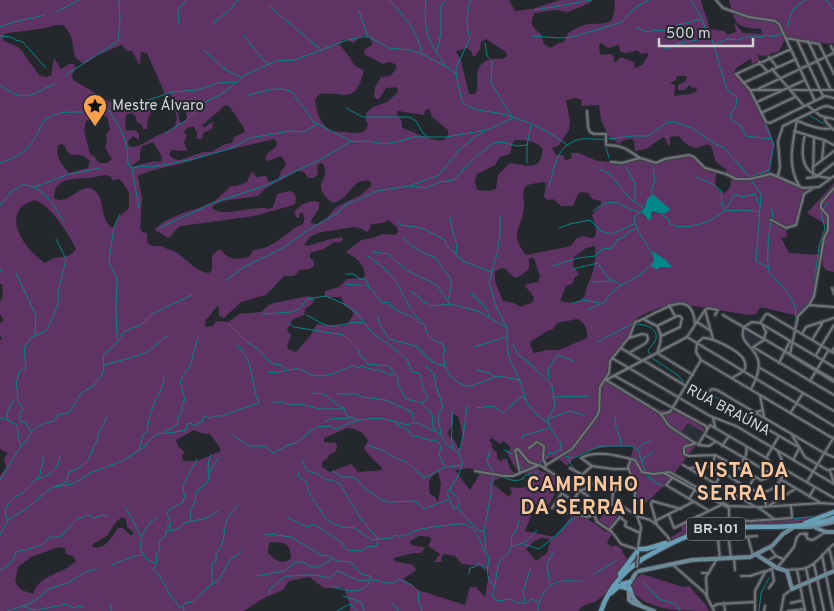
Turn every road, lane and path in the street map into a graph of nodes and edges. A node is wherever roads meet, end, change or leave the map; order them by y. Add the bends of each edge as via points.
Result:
1 (716, 0) edge
2 (786, 38) junction
3 (797, 40) junction
4 (808, 42) junction
5 (831, 46) dead end
6 (791, 49) junction
7 (834, 53) edge
8 (769, 57) junction
9 (826, 57) junction
10 (796, 59) junction
11 (817, 61) junction
12 (758, 62) junction
13 (809, 65) junction
14 (777, 67) junction
15 (772, 69) junction
16 (801, 70) junction
17 (766, 71) junction
18 (834, 74) edge
19 (780, 78) junction
20 (805, 80) junction
21 (743, 83) junction
22 (788, 88) junction
23 (758, 89) junction
24 (750, 90) junction
25 (781, 90) junction
26 (791, 90) junction
27 (810, 90) junction
28 (820, 90) junction
29 (832, 90) edge
30 (796, 97) junction
31 (824, 97) junction
32 (834, 98) edge
33 (815, 101) junction
34 (756, 102) junction
35 (806, 106) junction
36 (834, 108) edge
37 (587, 111) dead end
38 (814, 112) junction
39 (761, 113) junction
40 (824, 117) junction
41 (834, 119) edge
42 (798, 120) junction
43 (833, 129) edge
44 (794, 131) junction
45 (805, 134) junction
46 (814, 137) junction
47 (824, 140) junction
48 (834, 145) edge
49 (834, 151) edge
50 (640, 158) junction
51 (822, 160) junction
52 (611, 162) dead end
53 (834, 163) edge
54 (813, 167) junction
55 (813, 175) junction
56 (778, 176) junction
57 (816, 177) junction
58 (833, 177) edge
59 (807, 178) dead end
60 (815, 187) junction
61 (801, 188) junction
62 (834, 188) edge
63 (770, 220) dead end
64 (832, 288) dead end
65 (834, 294) edge
66 (669, 305) junction
67 (809, 305) junction
68 (834, 307) edge
69 (705, 310) junction
70 (724, 315) dead end
71 (675, 316) junction
72 (715, 316) dead end
73 (834, 318) edge
74 (644, 320) junction
75 (822, 322) junction
76 (696, 323) junction
77 (761, 323) junction
78 (834, 325) edge
79 (657, 326) junction
80 (744, 327) junction
81 (769, 328) junction
82 (796, 330) junction
83 (711, 331) junction
84 (766, 331) junction
85 (802, 334) junction
86 (662, 336) junction
87 (687, 337) junction
88 (628, 338) junction
89 (713, 339) junction
90 (764, 340) junction
91 (812, 340) junction
92 (792, 341) junction
93 (697, 343) junction
94 (822, 346) junction
95 (620, 348) junction
96 (752, 348) junction
97 (834, 348) edge
98 (831, 352) edge
99 (629, 353) junction
100 (657, 353) junction
101 (788, 353) junction
102 (816, 356) junction
103 (612, 358) junction
104 (702, 360) junction
105 (822, 360) junction
106 (643, 361) junction
107 (779, 363) junction
108 (834, 367) edge
109 (629, 368) junction
110 (760, 368) junction
111 (744, 371) junction
112 (816, 371) junction
113 (693, 374) junction
114 (614, 376) junction
115 (732, 378) junction
116 (756, 379) junction
117 (606, 380) junction
118 (810, 381) junction
119 (834, 381) edge
120 (686, 386) junction
121 (751, 389) junction
122 (708, 392) dead end
123 (803, 393) junction
124 (760, 395) junction
125 (834, 396) edge
126 (679, 398) junction
127 (797, 402) junction
128 (724, 404) dead end
129 (672, 408) junction
130 (763, 410) junction
131 (834, 411) edge
132 (756, 412) junction
133 (791, 413) junction
134 (662, 414) junction
135 (713, 418) junction
136 (764, 418) junction
137 (751, 420) junction
138 (778, 426) junction
139 (834, 426) edge
140 (715, 427) junction
141 (707, 430) junction
142 (774, 433) junction
143 (790, 433) junction
144 (704, 435) junction
145 (728, 436) junction
146 (779, 437) junction
147 (834, 438) edge
148 (715, 442) junction
149 (697, 444) junction
150 (722, 446) junction
151 (746, 446) junction
152 (529, 448) dead end
153 (772, 448) junction
154 (800, 448) junction
155 (778, 452) junction
156 (824, 453) junction
157 (715, 455) junction
158 (834, 457) edge
159 (766, 458) junction
160 (631, 459) junction
161 (745, 459) junction
162 (793, 460) junction
163 (539, 465) junction
164 (546, 465) junction
165 (683, 465) dead end
166 (733, 465) junction
167 (817, 465) junction
168 (592, 466) junction
169 (712, 467) junction
170 (570, 468) dead end
171 (689, 468) junction
172 (545, 469) junction
173 (784, 469) junction
174 (834, 469) edge
175 (628, 470) junction
176 (829, 470) junction
177 (475, 471) dead end
178 (667, 472) junction
179 (722, 472) junction
180 (813, 472) junction
181 (520, 473) junction
182 (581, 474) junction
183 (771, 474) junction
184 (673, 477) junction
185 (754, 478) junction
186 (597, 480) junction
187 (780, 480) junction
188 (616, 482) junction
189 (807, 482) junction
190 (833, 483) edge
191 (715, 484) junction
192 (570, 485) junction
193 (635, 485) junction
194 (815, 487) junction
195 (748, 488) junction
196 (556, 489) dead end
197 (695, 489) junction
198 (795, 489) junction
199 (579, 491) junction
200 (764, 491) junction
201 (614, 492) junction
202 (562, 493) junction
203 (709, 495) junction
204 (809, 497) junction
205 (834, 498) edge
206 (590, 499) junction
207 (689, 499) junction
208 (742, 499) junction
209 (814, 499) junction
210 (572, 500) junction
211 (693, 502) junction
212 (821, 503) junction
213 (612, 504) junction
214 (722, 504) junction
215 (834, 504) edge
216 (812, 505) junction
217 (754, 506) junction
218 (767, 506) junction
219 (792, 506) junction
220 (758, 507) junction
221 (552, 508) dead end
222 (681, 509) junction
223 (708, 511) junction
224 (834, 512) edge
225 (594, 514) junction
226 (669, 514) junction
227 (579, 515) junction
228 (636, 515) junction
229 (697, 516) junction
230 (834, 517) edge
231 (774, 519) junction
232 (729, 520) junction
233 (654, 522) junction
234 (834, 522) edge
235 (764, 526) junction
236 (774, 526) junction
237 (806, 526) junction
238 (816, 526) junction
239 (794, 527) junction
240 (609, 530) junction
241 (827, 532) junction
242 (640, 533) junction
243 (833, 533) edge
244 (806, 534) junction
245 (748, 536) junction
246 (757, 536) dead end
247 (718, 539) dead end
248 (670, 543) junction
249 (834, 545) edge
250 (770, 547) junction
251 (829, 548) junction
252 (638, 551) junction
253 (755, 555) junction
254 (822, 555) junction
255 (776, 556) junction
256 (733, 558) junction
257 (719, 559) junction
258 (783, 559) junction
259 (767, 561) junction
260 (673, 564) junction
261 (814, 564) junction
262 (775, 568) junction
263 (806, 568) junction
264 (834, 569) edge
265 (735, 570) dead end
266 (768, 570) junction
267 (785, 570) junction
268 (797, 570) junction
269 (637, 571) junction
270 (702, 573) dead end
271 (709, 573) junction
272 (623, 574) junction
273 (826, 575) junction
274 (741, 576) dead end
275 (817, 578) junction
276 (618, 580) junction
277 (809, 582) junction
278 (800, 586) junction
279 (629, 587) junction
280 (769, 588) dead end
281 (792, 589) junction
282 (706, 592) junction
283 (834, 595) edge
284 (830, 596) junction
285 (606, 597) junction
286 (803, 600) junction
287 (754, 602) junction
288 (724, 603) junction
289 (791, 603) dead end
290 (712, 606) junction
291 (765, 606) dead end
292 (805, 610) edge
293 (601, 611) edge
294 (654, 611) edge
295 (714, 611) edge
296 (725, 611) edge
297 (755, 611) edge
298 (764, 611) edge
299 (781, 611) edge
300 (788, 611) edge
301 (815, 611) edge
302 (824, 611) edge
303 (833, 611) edge

1 - 2 street via 722,8 777,22
2 - 3 street
2 - 6 street
3 - 4 street
3 - 13 street
4 - 9 street via 820,44
4 - 11 street
5 - 7 street
6 - 8 street
6 - 10 street
7 - 9 street
8 - 12 street
8 - 14 street
9 - 11 street
9 - 18 street
10 - 14 street
10 - 16 street
11 - 13 street
11 - 29 street
12 - 17 street
12 - 21 street via 736,75
13 - 16 street
13 - 28 street
14 - 15 street
15 - 17 street
15 - 19 street
16 - 19 street
16 - 20 street
17 - 21 street
19 - 22 street
19 - 23 street
20 - 22 street
20 - 27 street
21 - 24 street
22 - 25 street
22 - 26 street
23 - 24 street
23 - 25 street
24 - 34 street
25 - 34 street
26 - 27 street
26 - 30 street
27 - 28 street
27 - 33 street
28 - 29 street
28 - 31 street
30 - 35 street
30 - 39 street
31 - 32 street
31 - 33 street
33 - 35 street
34 - 39 street
35 - 38 street
35 - 39 street via 770,123 765,122
36 - 38 street via 827,106
37 - 50 street via 590,132 606,134 606,145 627,148
38 - 40 street
38 - 42 street
40 - 41 street
40 - 43 street
42 - 43 street
42 - 44 street
42 - 56 street via 784,126 778,141
44 - 45 street
44 - 61 street via 793,167
45 - 46 street
45 - 55 street via 804,158
46 - 47 street
46 - 54 street
47 - 48 street
47 - 51 street
49 - 51 street
50 - 52 street
50 - 56 street via 655,163 687,155 705,168 736,179 769,174
51 - 54 street
53 - 57 street
54 - 55 street
55 - 57 street
56 - 61 street
57 - 58 street
57 - 59 street
58 - 60 street
60 - 61 street
60 - 63 street via 804,194 796,225 786,228
62 - 67 street via 820,204 828,216 829,229 824,238 814,295
64 - 65 street
66 - 71 street
66 - 74 street
66 - 76 street via 687,306
67 - 68 street
67 - 82 street via 799,315
69 - 72 street via 718,310
69 - 76 street
69 - 83 street
70 - 80 street
71 - 79 street
71 - 86 street via 681,317 680,326
73 - 75 street
74 - 79 street
74 - 88 street via 635,322
75 - 85 street via 806,328
75 - 91 street
76 - 83 street
76 - 87 street
77 - 80 street via 752,322
77 - 81 street
77 - 82 street via 766,314
77 - 84 street
78 - 94 street
79 - 86 street
80 - 90 street
80 - 96 street via 743,338
81 - 84 street
81 - 92 street
82 - 85 street
82 - 92 street
83 - 89 street
84 - 90 street
85 - 91 street
86 - 100 street
87 - 93 street
87 - 100 street
88 - 95 street
88 - 99 street via 642,334 648,338 646,343
89 - 93 street via 703,338
89 - 111 street via 742,356 746,364
90 - 96 street
90 - 101 street
91 - 94 street
92 - 101 street
92 - 101 street
92 - 102 street
93 - 104 street via 696,352
93 - 111 street
94 - 98 street
94 - 102 street
95 - 99 street
95 - 103 street
96 - 107 street
96 - 110 street
97 - 98 street
98 - 105 street
99 - 106 street
100 - 106 street
100 - 113 street
101 - 107 street
101 - 112 street
102 - 105 street
103 - 109 street, RUA BRAÚNA
103 - 117 street
104 - 113 street
104 - 115 street
105 - 108 street
105 - 112 street
106 - 109 street
106 - 120 street
107 - 118 street
109 - 114 street
109 - 126 street, RUA BRAÚNA
110 - 116 street
110 - 123 street
111 - 115 street
111 - 116 street
112 - 118 street
112 - 119 street
113 - 120 street
114 - 117 street
114 - 129 street
115 - 121 street
116 - 121 street
116 - 127 street
117 - 134 street
117 - 164 street via 600,388 598,414 573,448
118 - 125 street
120 - 126 street
121 - 124 street
122 - 132 street via 717,390
123 - 127 street
123 - 131 street
124 - 130 street
124 - 133 street
126 - 129 street
126 - 135 street, RUA BRAÚNA
127 - 133 street
127 - 139 street
128 - 137 street
129 - 134 street
129 - 141 street via 706,426
130 - 132 street
130 - 136 street
132 - 136 street
132 - 137 street
133 - 147 street
134 - 149 street via 669,426
135 - 140 street
135 - 153 street, RUA BRAÚNA via 736,426
136 - 138 street
137 - 142 street
138 - 142 street
138 - 143 street
140 - 141 street via 710,425
140 - 145 street
141 - 144 street
142 - 146 street
143 - 154 street
143 - 156 street
144 - 148 street
144 - 149 street
145 - 150 street
145 - 151 street
146 - 153 street
146 - 154 street
147 - 156 street
148 - 149 street via 705,446
148 - 150 street
149 - 157 street via 684,447 684,454
150 - 161 street
151 - 159 street
151 - 161 street
152 - 164 street via 537,442 544,446
153 - 155 street, RUA BRAÚNA
153 - 159 street
154 - 162 street
154 - 167 street via 805,457
155 - 162 street, RUA BRAÚNA
155 - 173 street
156 - 158 street
156 - 167 street
157 - 166 street
157 - 169 street
159 - 183 street via 772,466
160 - 168 street via 597,454 581,458
160 - 175 street
160 - 178 street via 643,473
161 - 166 street
161 - 183 street
162 - 180 street, RUA BRAÚNA
163 - 172 street
163 - 181 street
163 - 181 street via 528,460 520,449 515,450
164 - 172 street
165 - 171 street
166 - 185 street
167 - 176 street
167 - 180 street
168 - 175 street
168 - 182 street
169 - 171 street
169 - 179 street
170 - 182 street
171 - 191 street
172 - 192 street
173 - 187 street
173 - 189 street
174 - 176 street
175 - 193 street
176 - 190 street
177 - 181 street via 505,476
178 - 184 street
178 - 197 street
179 - 191 street
179 - 195 street
180 - 189 street
180 - 190 street, RUA BRAÚNA
182 - 192 street
183 - 185 street via 764,480
183 - 187 street
184 - 197 street
184 - 207 street via 666,485
185 - 195 street
186 - 188 street
186 - 199 street
186 - 201 street
187 - 198 street
187 - 200 street via 770,490
188 - 193 street
188 - 201 street
189 - 194 street
191 - 203 street
191 - 208 street
192 - 199 street
193 - 228 street
194 - 204 street
194 - 205 street
195 - 200 street
195 - 208 street
196 - 202 street
197 - 203 street
197 - 207 street
197 - 214 street
198 - 204 street
198 - 218 street
199 - 206 street
199 - 210 street
200 - 218 street
201 - 213 street
202 - 210 street
202 - 221 street
203 - 214 street
204 - 209 street
206 - 225 street
206 - 227 street
207 - 211 street
208 - 217 street
209 - 212 street
209 - 216 street
210 - 227 street via 566,512
211 - 222 street
211 - 223 street
212 - 215 street
212 - 216 street
213 - 225 street
213 - 228 street via 624,505
214 - 217 street via 740,508
214 - 223 street
214 - 232 street via 729,508
216 - 219 street
217 - 220 street
218 - 219 street
218 - 220 street
219 - 231 street via 792,518
220 - 231 street
222 - 226 street
222 - 233 street via 652,501
223 - 229 street
224 - 237 main road
225 - 227 street via 588,517
225 - 240 street via 598,523
226 - 229 street via 674,528
226 - 233 street
228 - 233 street
228 - 242 street
229 - 232 street via 701,525
230 - 236 main road, BR-101 via 813,524
230 - 237 main road, BR-101
231 - 232 street
233 - 248 street
234 - 238 street
235 - 236 main road, BR-101
235 - 237 main road, BR-101
235 - 248 main road, BR-101 via 706,530
236 - 239 main road
237 - 238 street
237 - 239 street
237 - 244 street
238 - 241 street
239 - 250 street
240 - 242 street via 620,517 626,522 625,526
240 - 252 street via 622,545
241 - 243 street
241 - 244 street via 813,540
242 - 252 street
244 - 258 street via 797,537 794,547
245 - 246 street
245 - 253 street
245 - 256 street via 729,539
247 - 257 street
248 - 252 main road
248 - 272 main road, BR-101 via 634,563
249 - 251 street
250 - 253 street
250 - 255 street
251 - 254 street
251 - 264 street
252 - 269 street, bridge
252 - 276 main road
253 - 256 street
253 - 259 street
254 - 261 street
254 - 273 street
255 - 258 street
255 - 259 street
256 - 257 street
256 - 265 street
257 - 260 street
257 - 271 street
258 - 262 street
259 - 262 street
260 - 269 street
260 - 282 street
261 - 263 street
261 - 275 street
262 - 266 street
262 - 267 street
262 - 280 street via 774,581
263 - 268 street
263 - 277 street
264 - 273 street
266 - 274 street
266 - 287 street via 754,591
267 - 268 street
267 - 281 street
268 - 278 street
269 - 279 street
270 - 271 street
271 - 282 street
272 - 276 main road, BR-101
272 - 279 main road via 620,580
273 - 275 street
273 - 284 street
275 - 277 street
275 - 302 street
276 - 285 main road, BR-101
277 - 278 street
277 - 301 street
278 - 281 street
278 - 286 street
279 - 285 main road via 619,586
279 - 294 street via 632,601
281 - 299 street via 784,595
282 - 290 street
283 - 284 street
284 - 303 street
285 - 293 main road, BR-101
286 - 289 street
286 - 292 street
287 - 288 street
287 - 297 street
288 - 290 street
288 - 296 street
290 - 295 street
291 - 298 street
292 - 300 street

